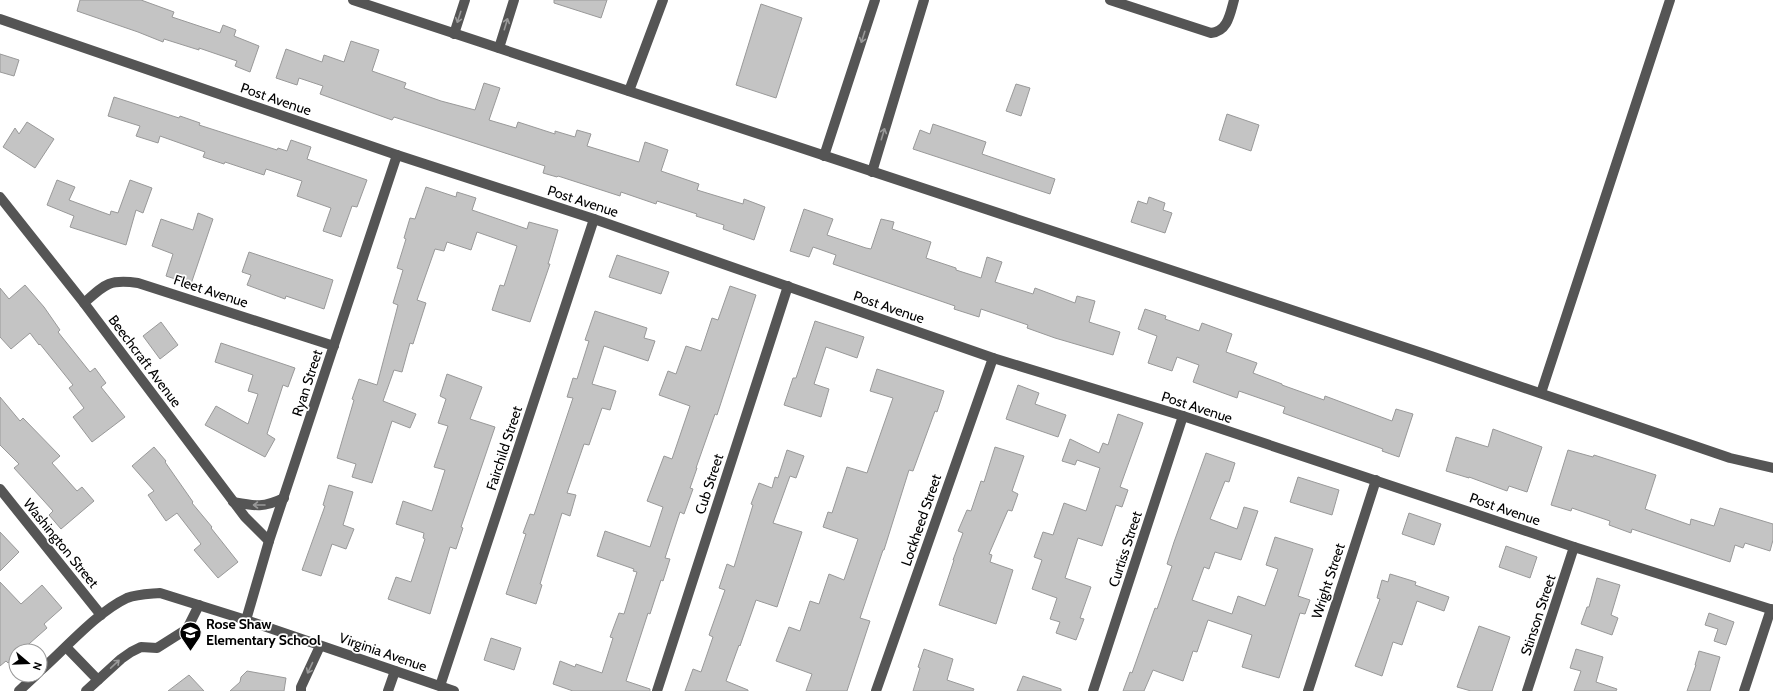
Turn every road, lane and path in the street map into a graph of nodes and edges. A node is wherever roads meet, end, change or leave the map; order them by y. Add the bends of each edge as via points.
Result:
1 (353, 0) edge
2 (465, 0) edge
3 (514, 0) edge
4 (663, 0) edge
5 (875, 0) edge
6 (924, 0) edge
7 (1110, 0) edge
8 (1234, 0) edge
9 (1670, 0) edge
10 (0, 19) edge
11 (454, 34) junction
12 (499, 48) junction
13 (629, 92) junction
14 (397, 155) junction
15 (824, 156) junction
16 (872, 172) junction
17 (0, 197) edge
18 (594, 219) junction
19 (788, 286) junction
20 (84, 303) junction
21 (334, 346) junction
22 (993, 358) junction
23 (1541, 393) junction
24 (1183, 416) junction
25 (1773, 468) edge
26 (1376, 480) junction
27 (0, 489) edge
28 (284, 498) junction
29 (233, 502) junction
30 (269, 541) junction
31 (1574, 547) junction
32 (199, 605) junction
33 (1772, 609) edge
34 (101, 615) junction
35 (246, 620) junction
36 (320, 646) junction
37 (66, 647) junction
38 (48, 664) edge
39 (395, 671) junction
40 (98, 680) junction
41 (28, 683) edge
42 (440, 686) junction
43 (19, 691) edge
44 (86, 691) edge
45 (301, 691) edge
46 (388, 691) edge
47 (454, 691) edge
48 (657, 691) edge
49 (876, 691) edge
50 (1093, 691) edge
51 (1308, 691) edge
52 (1527, 691) edge
53 (1744, 691) edge

1 - 11 street
2 -> 11 street
12 -> 3 street
4 - 13 street
5 -> 15 street
16 -> 6 street
7 - 8 street via 1211,33 1219,32 1226,26
9 - 23 street
10 - 14 street, Post Avenue
11 - 12 street
12 - 13 street
13 - 15 street
14 - 18 street, Post Avenue
14 - 21 street, Ryan Street
15 - 16 street
16 - 23 street
17 - 20 street, Beechcraft Avenue
18 - 19 street, Post Avenue
18 - 42 street, Fairchild Street
19 - 22 street, Post Avenue
19 - 48 street, Cub Street
20 - 21 street, Fleet Avenue via 104,285 121,280 138,283
20 - 29 street, Beechcraft Avenue
21 - 28 street, Ryan Street
22 - 24 street, Post Avenue
22 - 49 street, Lockheed Street
23 - 25 street via 1730,458
24 - 26 street, Post Avenue
24 - 50 street, Curtiss Street
26 - 31 street, Post Avenue
26 - 51 street, Wright Street
27 - 34 street, Washington Street
28 -> 29 street via 270,505 261,506
28 - 30 street, Ryan Street
29 - 30 street, Beechcraft Avenue
30 - 35 street, Ryan Street
31 - 33 street, Post Avenue
31 - 52 street, Stinson Street
32 - 34 street, Virginia Avenue via 160,593 146,594 127,598
32 - 35 street, Virginia Avenue
40 -> 32 street via 131,652 141,647 157,648 187,629
33 - 53 street
34 - 37 street, Virginia Avenue
35 - 36 street, Virginia Avenue
36 - 39 street, Virginia Avenue
36 -> 45 street
37 - 38 street, Virginia Avenue
37 - 40 street
39 - 42 street, Virginia Avenue
39 - 46 street
40 - 44 street
41 - 43 street
42 - 47 street, Virginia Avenue

